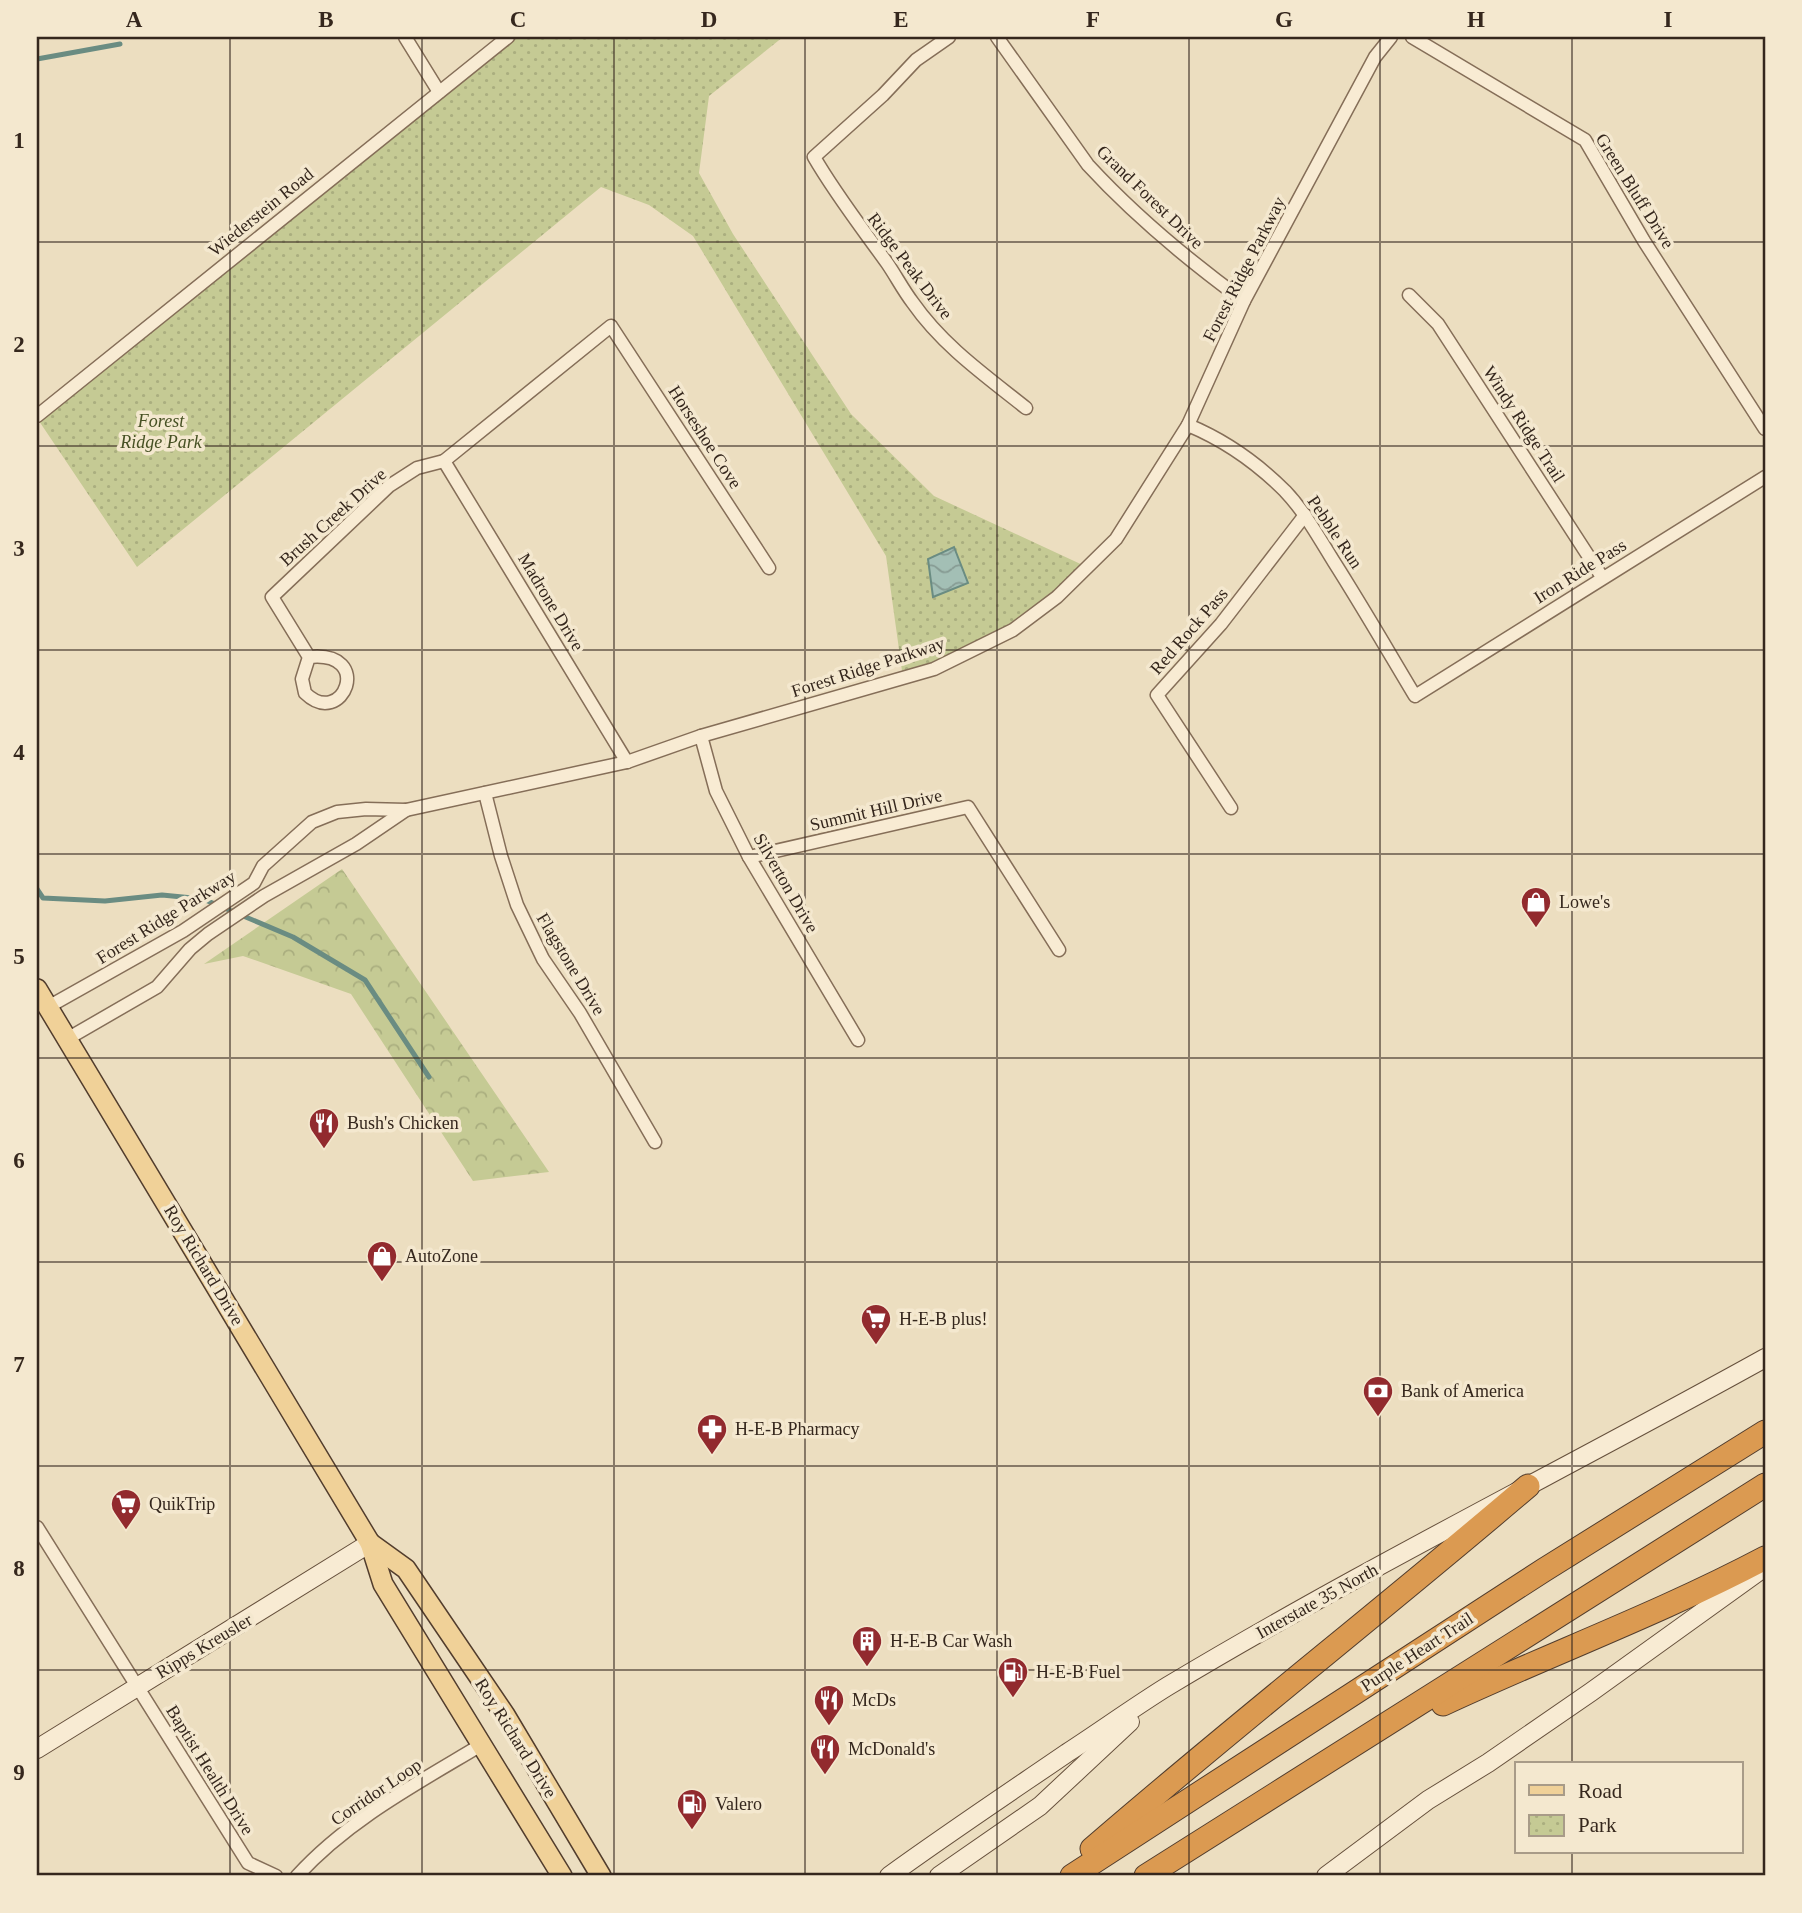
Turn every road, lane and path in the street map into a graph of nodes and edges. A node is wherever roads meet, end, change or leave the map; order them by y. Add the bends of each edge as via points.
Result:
1 (405, 37) edge
2 (508, 37) edge
3 (949, 37) edge
4 (997, 37) edge
5 (1391, 37) edge
6 (1412, 37) edge
7 (439, 92) junction
8 (1409, 295) dead end
9 (1244, 301) junction
10 (611, 326) joint
11 (1026, 408) dead end
12 (37, 416) edge
13 (1188, 425) junction
14 (1765, 429) edge
15 (444, 461) junction
16 (1765, 477) edge
17 (1305, 515) junction
18 (769, 568) dead end
19 (1602, 577) junction
20 (309, 657) dead end
21 (1415, 695) joint
22 (701, 736) junction
23 (627, 762) junction
24 (485, 793) junction
25 (1231, 808) dead end
26 (407, 810) junction
27 (749, 857) junction
28 (1059, 950) dead end
29 (37, 989) edge
30 (48, 1007) junction
31 (67, 1039) junction
32 (858, 1040) dead end
33 (655, 1142) dead end
34 (1765, 1358) edge
35 (1765, 1432) edge
36 (1765, 1485) edge
37 (1528, 1486) junction
38 (37, 1527) edge
39 (370, 1542) junction
40 (1765, 1558) edge
41 (1765, 1567) edge
42 (138, 1686) junction
43 (1165, 1688) junction
44 (481, 1745) junction
45 (1352, 1748) junction
46 (37, 1749) edge
47 (276, 1876) edge
48 (297, 1876) edge
49 (562, 1876) edge
50 (601, 1876) edge
51 (889, 1876) edge
52 (939, 1876) edge
53 (1061, 1876) edge
54 (1072, 1876) edge
55 (1146, 1876) edge
56 (1326, 1876) edge

1 - 7 street
2 - 7 street, Wiederstein Road
3 - 11 street, Ridge Peak Drive via 916,60 814,157 935,331
4 - 9 street, Grand Forest Drive via 1104,183 1189,260
5 - 9 street, Forest Ridge Parkway via 1375,57
6 - 14 street, Green Bluff Drive via 1585,140
7 - 12 street, Wiederstein Road
8 - 19 street, Windy Ridge Trail via 1438,324
9 - 13 street, Forest Ridge Parkway
10 - 15 street, Brush Creek Drive
10 - 18 street, Horseshoe Cove
13 - 17 street, Pebble Run via 1247,458
13 - 22 street, Forest Ridge Parkway via 1116,538 1057,597 1013,630 934,669
15 - 20 street, Brush Creek Drive via 417,468 389,486 272,597
15 - 23 street, Madrone Drive
16 - 19 street, Iron Ride Pass
17 - 21 street, Pebble Run
17 - 25 street, Red Rock Pass via 1221,624 1157,695
19 - 21 street, Iron Ride Pass
22 - 23 street, Forest Ridge Parkway
22 - 27 street, Silverton Drive via 716,791
23 - 24 street, Forest Ridge Parkway
24 - 26 street, Forest Ridge Parkway
24 - 33 street, Flagstone Drive via 517,905 543,959
26 - 30 street, Forest Ridge Parkway via 337,812 312,822 263,866 254,883 183,931
26 - 31 street, Forest Ridge Parkway via 264,896 190,949 157,987
27 - 28 street, Summit Hill Drive via 968,807
27 - 32 street, Silverton Drive
29 - 30 main road, Roy Richard Drive
30 - 31 main road, Roy Richard Drive
31 - 39 main road, Roy Richard Drive
34 - 37 main road, Interstate 35 North
35 - 54 highway, Purple Heart Trail
36 - 45 highway
37 - 43 main road, Interstate 35 North via 1299,1609
37 - 53 highway
38 - 42 street, Baptist Health Drive
39 - 42 main road, Ripps Kreusler
39 - 44 main road, Roy Richard Drive via 383,1584
39 - 50 main road, Roy Richard Drive via 406,1569 505,1715
40 - 45 highway via 1693,1595 1537,1661
41 - 56 main road
42 - 46 main road, Ripps Kreusler
42 - 47 street, Baptist Health Drive via 248,1863
43 - 51 main road, Interstate 35 North
43 - 52 main road via 1040,1806
44 - 48 street, Corridor Loop via 381,1805 315,1856
44 - 49 main road, Roy Richard Drive
45 - 55 highway

